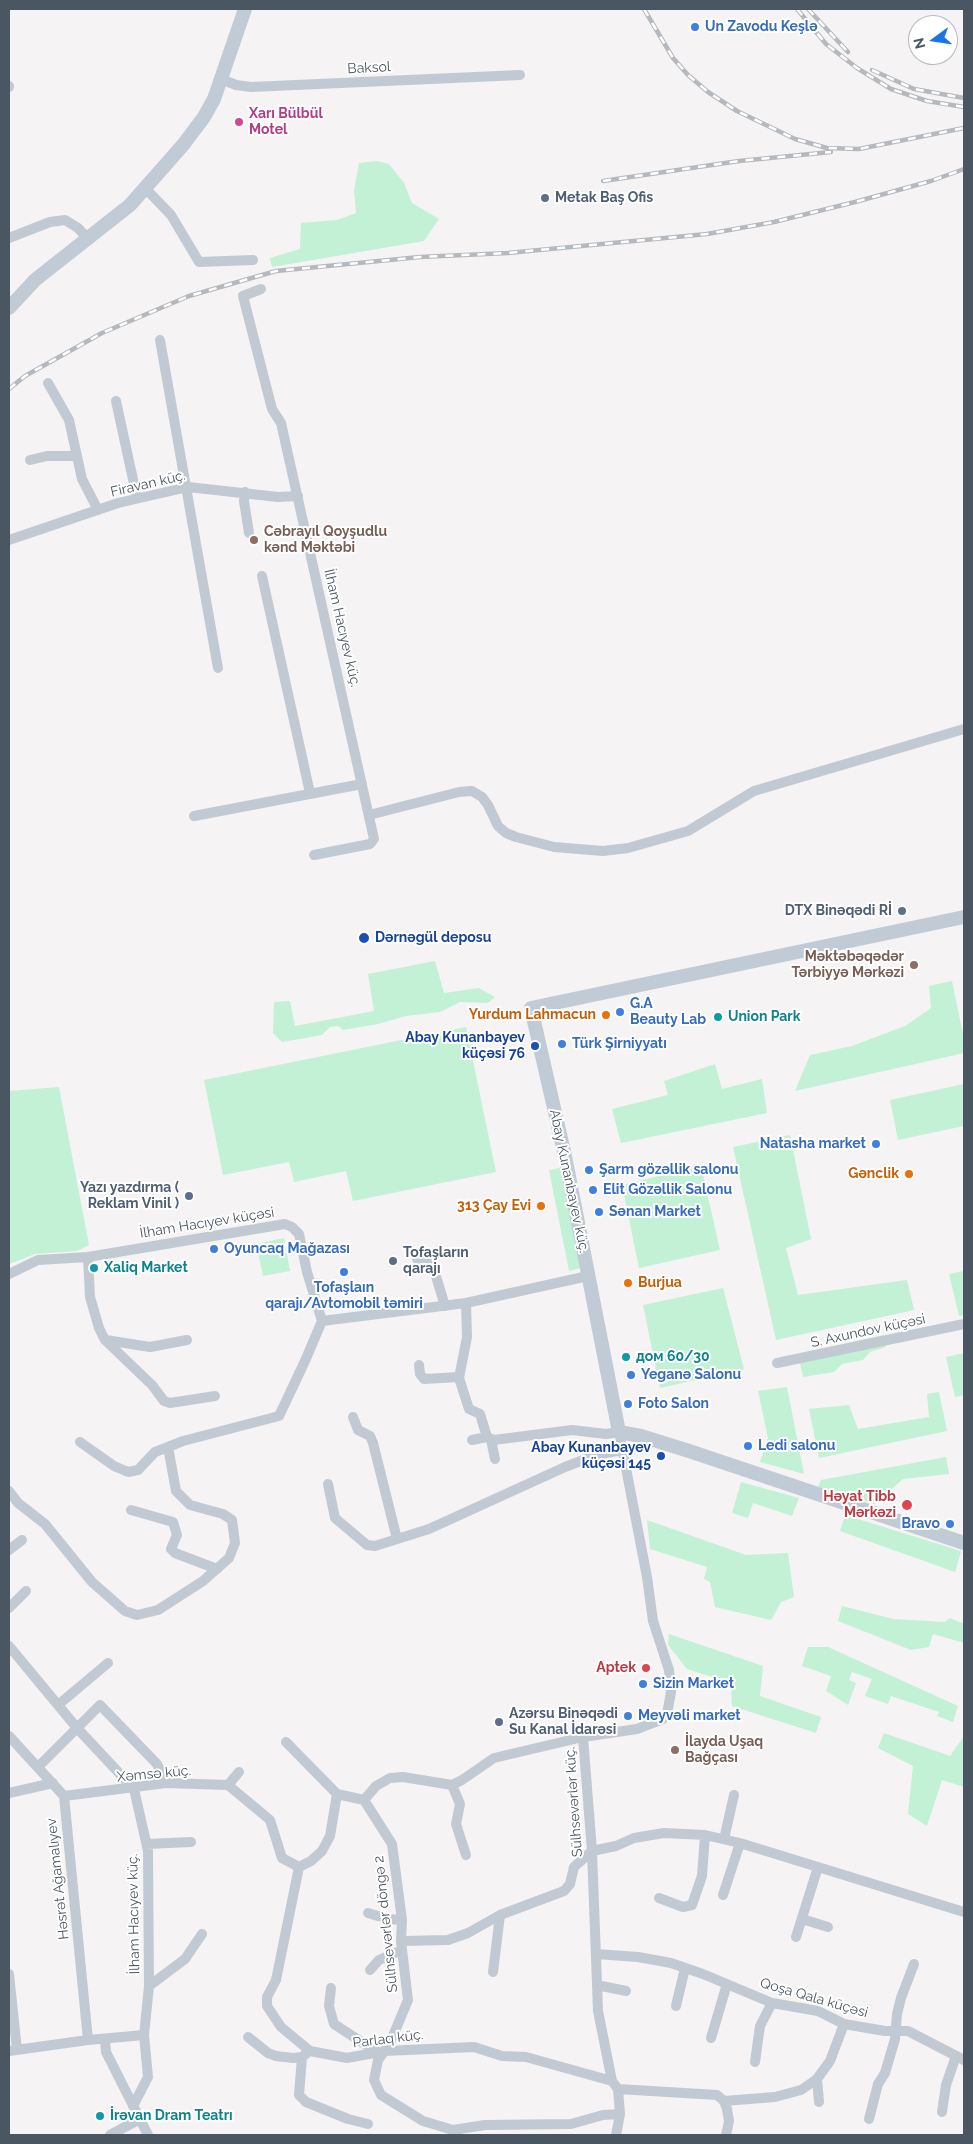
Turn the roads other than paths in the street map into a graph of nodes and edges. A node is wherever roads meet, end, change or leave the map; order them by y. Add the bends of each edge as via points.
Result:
1 (245, 9) edge
2 (520, 75) dead end
3 (221, 79) junction
4 (146, 189) junction
5 (9, 238) edge
6 (89, 240) junction
7 (253, 260) dead end
8 (260, 289) dead end
9 (9, 308) edge
10 (160, 340) dead end
11 (48, 383) dead end
12 (116, 401) dead end
13 (77, 456) junction
14 (30, 460) dead end
15 (188, 487) junction
16 (245, 492) junction
17 (298, 496) junction
18 (137, 498) junction
19 (98, 510) junction
20 (249, 533) dead end
21 (9, 538) edge
22 (262, 576) dead end
23 (218, 668) dead end
24 (964, 729) edge
25 (362, 784) junction
26 (310, 793) junction
27 (369, 815) junction
28 (194, 816) dead end
29 (314, 855) dead end
30 (964, 917) edge
31 (88, 1257) junction
32 (417, 1259) dead end
33 (9, 1274) edge
34 (588, 1276) junction
35 (466, 1303) junction
36 (445, 1306) junction
37 (322, 1321) junction
38 (964, 1324) edge
39 (105, 1340) junction
40 (188, 1340) dead end
41 (777, 1364) dead end
42 (419, 1365) dead end
43 (459, 1376) junction
44 (216, 1396) dead end
45 (353, 1417) dead end
46 (619, 1432) junction
47 (489, 1438) junction
48 (472, 1440) dead end
49 (80, 1442) dead end
50 (168, 1447) junction
51 (622, 1450) junction
52 (495, 1459) dead end
53 (328, 1484) dead end
54 (9, 1491) edge
55 (131, 1510) dead end
56 (397, 1539) junction
57 (22, 1540) dead end
58 (964, 1544) edge
59 (9, 1550) edge
60 (217, 1569) junction
61 (26, 1591) dead end
62 (9, 1608) edge
63 (9, 1646) edge
64 (108, 1663) dead end
65 (58, 1706) junction
66 (77, 1728) junction
67 (9, 1736) edge
68 (583, 1737) junction
69 (286, 1742) dead end
70 (38, 1767) junction
71 (239, 1772) dead end
72 (53, 1783) junction
73 (166, 1784) junction
74 (228, 1785) junction
75 (452, 1785) junction
76 (134, 1789) junction
77 (9, 1793) edge
78 (337, 1794) junction
79 (64, 1796) junction
80 (734, 1796) dead end
81 (364, 1800) junction
82 (705, 1835) junction
83 (724, 1839) junction
84 (191, 1842) dead end
85 (740, 1842) junction
86 (147, 1844) junction
87 (592, 1851) junction
88 (466, 1855) dead end
89 (299, 1867) junction
90 (818, 1867) junction
91 (722, 1895) dead end
92 (659, 1898) dead end
93 (964, 1912) edge
94 (368, 1913) dead end
95 (500, 1915) junction
96 (802, 1919) junction
97 (402, 1920) junction
98 (828, 1927) dead end
99 (202, 1934) dead end
100 (796, 1937) dead end
101 (402, 1946) junction
102 (596, 1954) junction
103 (914, 1964) dead end
104 (685, 1968) junction
105 (370, 1970) dead end
106 (493, 1972) dead end
107 (9, 1974) edge
108 (727, 1984) junction
109 (597, 1985) junction
110 (149, 1986) junction
111 (331, 1988) dead end
112 (626, 1991) dead end
113 (772, 2003) junction
114 (676, 2006) dead end
115 (844, 2024) junction
116 (896, 2030) junction
117 (144, 2035) junction
118 (248, 2037) dead end
119 (711, 2038) dead end
120 (105, 2039) junction
121 (88, 2040) junction
122 (13, 2051) edge
123 (381, 2051) junction
124 (306, 2054) junction
125 (960, 2058) edge
126 (755, 2062) dead end
127 (817, 2079) junction
128 (615, 2085) junction
129 (724, 2101) junction
130 (819, 2102) dead end
131 (133, 2106) junction
132 (942, 2112) dead end
133 (620, 2114) junction
134 (140, 2119) junction
135 (869, 2120) dead end
136 (368, 2124) dead end
137 (110, 2135) edge
138 (148, 2135) edge
139 (616, 2135) edge
140 (726, 2135) edge

1 - 3 street
2 - 3 street, Baksol via 251,87
3 - 4 street via 204,117
4 - 6 street
4 - 7 street via 171,215 199,262
5 - 6 street via 50,222 65,220
6 - 9 street via 36,280
8 - 17 street, İlham Hacıyev küç. via 243,296 272,409 281,423
10 - 15 street
11 - 13 street via 69,420
12 - 18 street
13 - 14 street via 47,456
13 - 19 street via 84,486
15 - 16 street, Firavan küç.
15 - 18 street, Firavan küç.
15 - 23 street
16 - 17 street, Firavan küç. via 278,497
16 - 20 street
17 - 25 street, İlham Hacıyev küç.
18 - 19 street, Firavan küç.
19 - 21 street, Firavan küç.
22 - 26 street
24 - 27 street via 754,791 688,831 628,848 603,851 554,847 516,837 498,826 482,796 472,791
25 - 26 street
25 - 27 street, İlham Hacıyev küç.
26 - 28 street
27 - 29 street, İlham Hacıyev küç. via 374,839 370,844
30 - 34 street, Abay Kunanbayev küç. via 531,1008
31 - 33 street, İlham Hacıyev küçəsi via 38,1260
31 - 37 street, İlham Hacıyev küçəsi via 284,1224 299,1234 306,1272
31 - 39 street via 90,1297
32 - 36 street via 429,1258 432,1263
34 - 35 street
34 - 46 street, Abay Kunanbayev küç.
35 - 36 street
35 - 43 street via 467,1337
36 - 37 street
37 - 50 street via 278,1416
38 - 41 street, S. Axundov küçəsi
39 - 40 street via 150,1347
39 - 44 street via 164,1401 170,1404
42 - 43 street via 424,1378
43 - 47 street via 469,1409 480,1414
45 - 56 street via 358,1430 370,1436 374,1443
46 - 47 street via 606,1434 572,1430
46 - 51 street, Sülhsevərlər küç.
46 - 58 street via 688,1451
47 - 48 street
47 - 52 street
49 - 50 street via 128,1472 138,1470 155,1452
50 - 60 street via 176,1491 190,1505 232,1520 235,1543 229,1558
51 - 56 street via 596,1455 565,1467 429,1529
51 - 68 street, Sülhsevərlər küç. via 648,1577 653,1621 669,1670 671,1692 667,1714 658,1722 636,1730
53 - 56 street via 334,1518 367,1545 375,1546
54 - 60 street via 18,1503 45,1524 92,1582 125,1611 137,1615 158,1610
55 - 60 street via 173,1522 177,1535 171,1549
57 - 59 street
61 - 62 street
63 - 65 street, İlham Hacıyev küç.
64 - 65 street
65 - 66 street, İlham Hacıyev küç.
66 - 70 street
66 - 73 street via 100,1705 157,1764
66 - 76 street, İlham Hacıyev küç.
67 - 70 street
68 - 75 street via 494,1758
68 - 87 street, Sülhsevərlər küç.
69 - 78 street
70 - 72 street
71 - 74 street
72 - 77 street
72 - 79 street
73 - 74 street, Xəmsə küç.
73 - 76 street, Xəmsə küç.
74 - 89 street via 270,1820 282,1858
75 - 81 street via 390,1778 376,1786
75 - 88 street via 460,1804 456,1820
76 - 79 street, Xəmsə küç.
76 - 86 street, İlham Hacıyev küç.
78 - 81 street
78 - 89 street via 330,1836 322,1851
79 - 121 street, Həsrət Ağamalıyev
80 - 83 street
81 - 97 street, Sülhsevərlər döngə 2 via 392,1844
82 - 83 street
82 - 87 street via 664,1832
82 - 92 street via 702,1876 692,1905 683,1907
83 - 85 street
84 - 86 street
85 - 90 street
85 - 91 street
86 - 110 street, İlham Hacıyev küç.
87 - 95 street via 574,1867 570,1884 564,1891
87 - 102 street, Sülhsevərlər küç.
89 - 124 street, Parlaq küç. via 276,1980 267,1997 267,2006 281,2028
90 - 93 street
90 - 96 street
94 - 97 street
95 - 101 street via 448,1940
95 - 106 street
96 - 98 street
96 - 100 street
97 - 101 street, Sülhsevərlər döngə 2
99 - 110 street via 185,1959
101 - 105 street via 379,1960
101 - 123 street, Sülhsevərlər döngə 2 via 408,2000 390,2043
102 - 104 street, Qoşa Qala küçəsi via 638,1957
102 - 109 street, Sülhsevərlər küç.
103 - 116 street via 901,1998
104 - 108 street, Qoşa Qala küçəsi
104 - 114 street
107 - 122 street
108 - 113 street, Qoşa Qala küçəsi
108 - 119 street
109 - 112 street
109 - 128 street, Sülhsevərlər küç. via 598,2011
110 - 117 street, İlham Hacıyev küç.
111 - 123 street via 329,2006 334,2024
113 - 115 street, Qoşa Qala küçəsi via 818,2011
113 - 126 street via 760,2026
115 - 116 street, Qoşa Qala küçəsi
115 - 127 street via 830,2061
116 - 125 street, Qoşa Qala küçəsi via 908,2031
116 - 135 street
117 - 120 street
117 - 131 street, İlham Hacıyev küç. via 148,2077
118 - 124 street via 268,2053 293,2058
120 - 121 street
120 - 131 street via 106,2052
121 - 122 street
123 - 124 street, Parlaq küç. via 347,2058
123 - 128 street, Parlaq küç. via 474,2048 502,2056 526,2057
123 - 133 street, Sülhsevərlər döngə 2 via 374,2080 381,2094 424,2121 453,2130 485,2125 571,2124
124 - 136 street via 299,2095 306,2102
125 - 132 street via 946,2085
127 - 129 street via 801,2090 775,2097
127 - 130 street
128 - 129 street, Parlaq küç. via 712,2093
128 - 133 street, Sülhsevərlər küç.
129 - 140 street via 728,2121
131 - 134 street
133 - 139 street, Sülhsevərlər küç.
134 - 137 street
134 - 138 street

